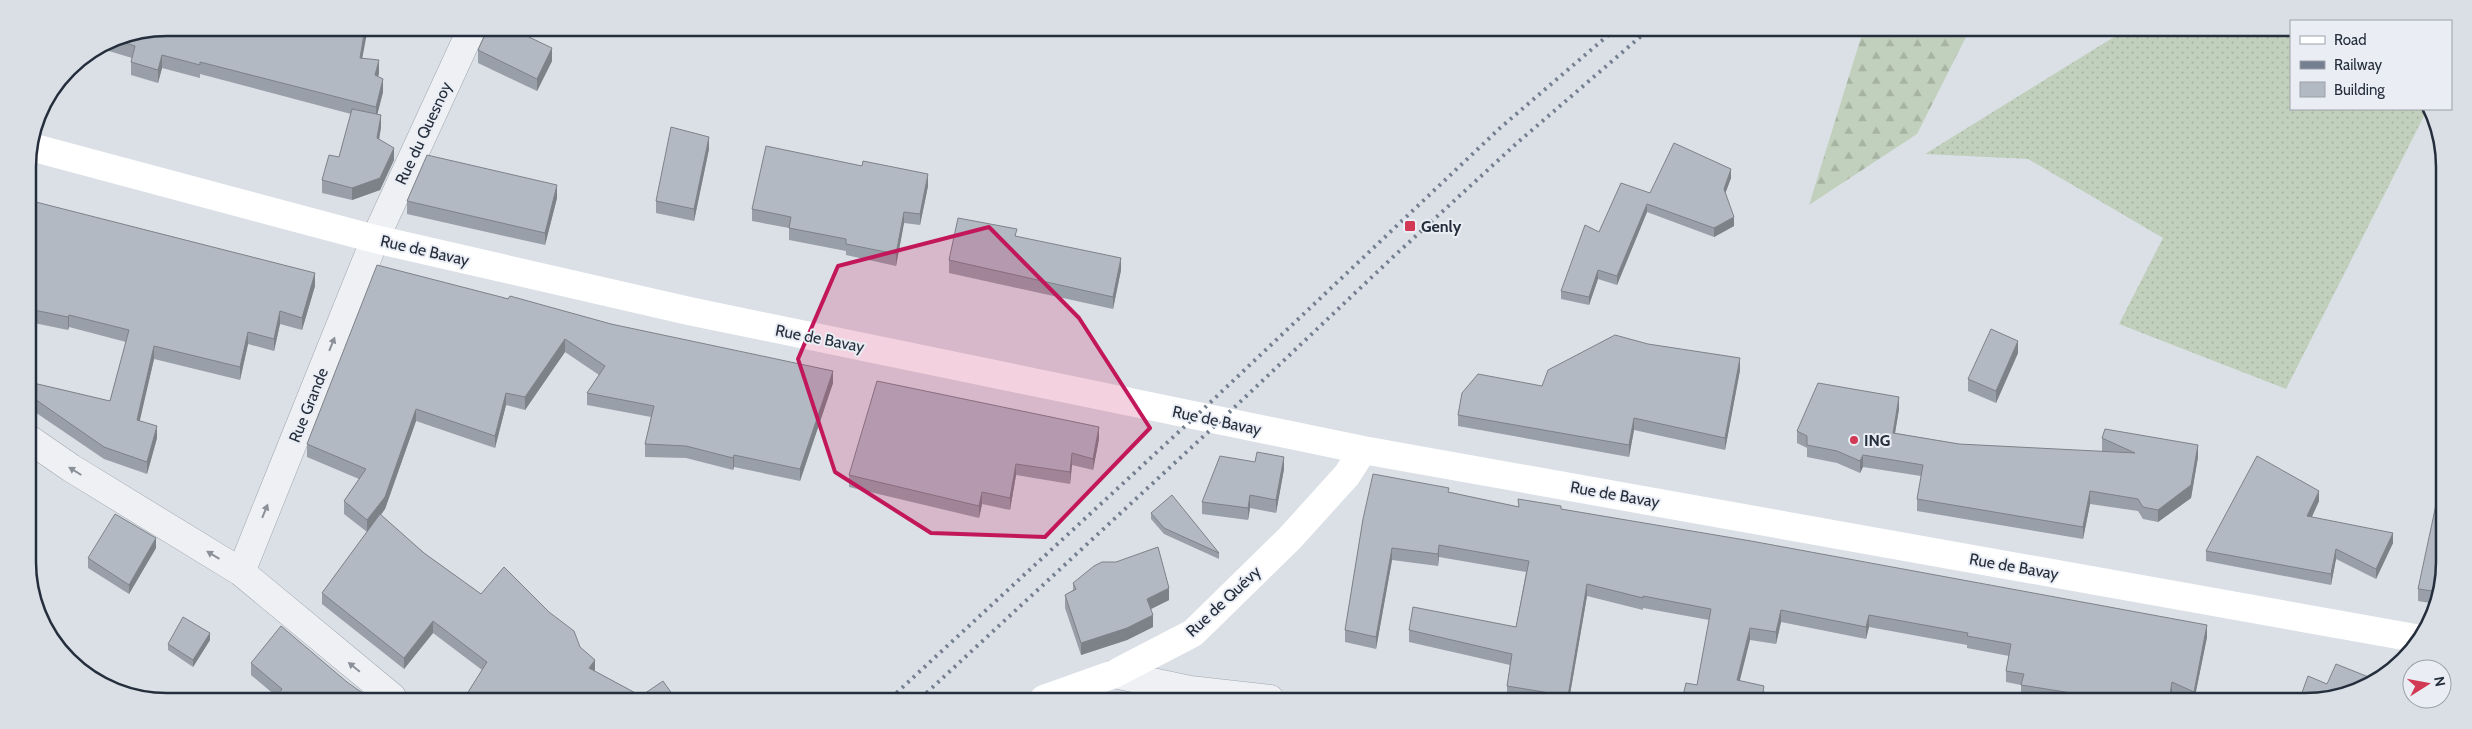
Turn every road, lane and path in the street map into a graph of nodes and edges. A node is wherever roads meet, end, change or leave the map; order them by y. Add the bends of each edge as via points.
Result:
1 (468, 37) edge
2 (37, 149) edge
3 (375, 239) junction
4 (36, 444) edge
5 (1364, 450) junction
6 (241, 572) junction
7 (2411, 637) edge
8 (1114, 674) junction
9 (387, 693) edge
10 (1062, 693) edge
11 (1212, 693) edge

1 - 3 street, Rue du Quesnoy
2 - 3 main road, Rue de Bavay
3 - 5 main road, Rue de Bavay via 689,311
6 -> 3 street, Rue Grande
6 -> 4 street
5 - 7 main road, Rue de Bavay
5 - 8 main road, Rue de Quévy via 1290,538 1193,633
9 -> 6 street
8 - 10 main road, Rue de Quévy
8 - 11 street

